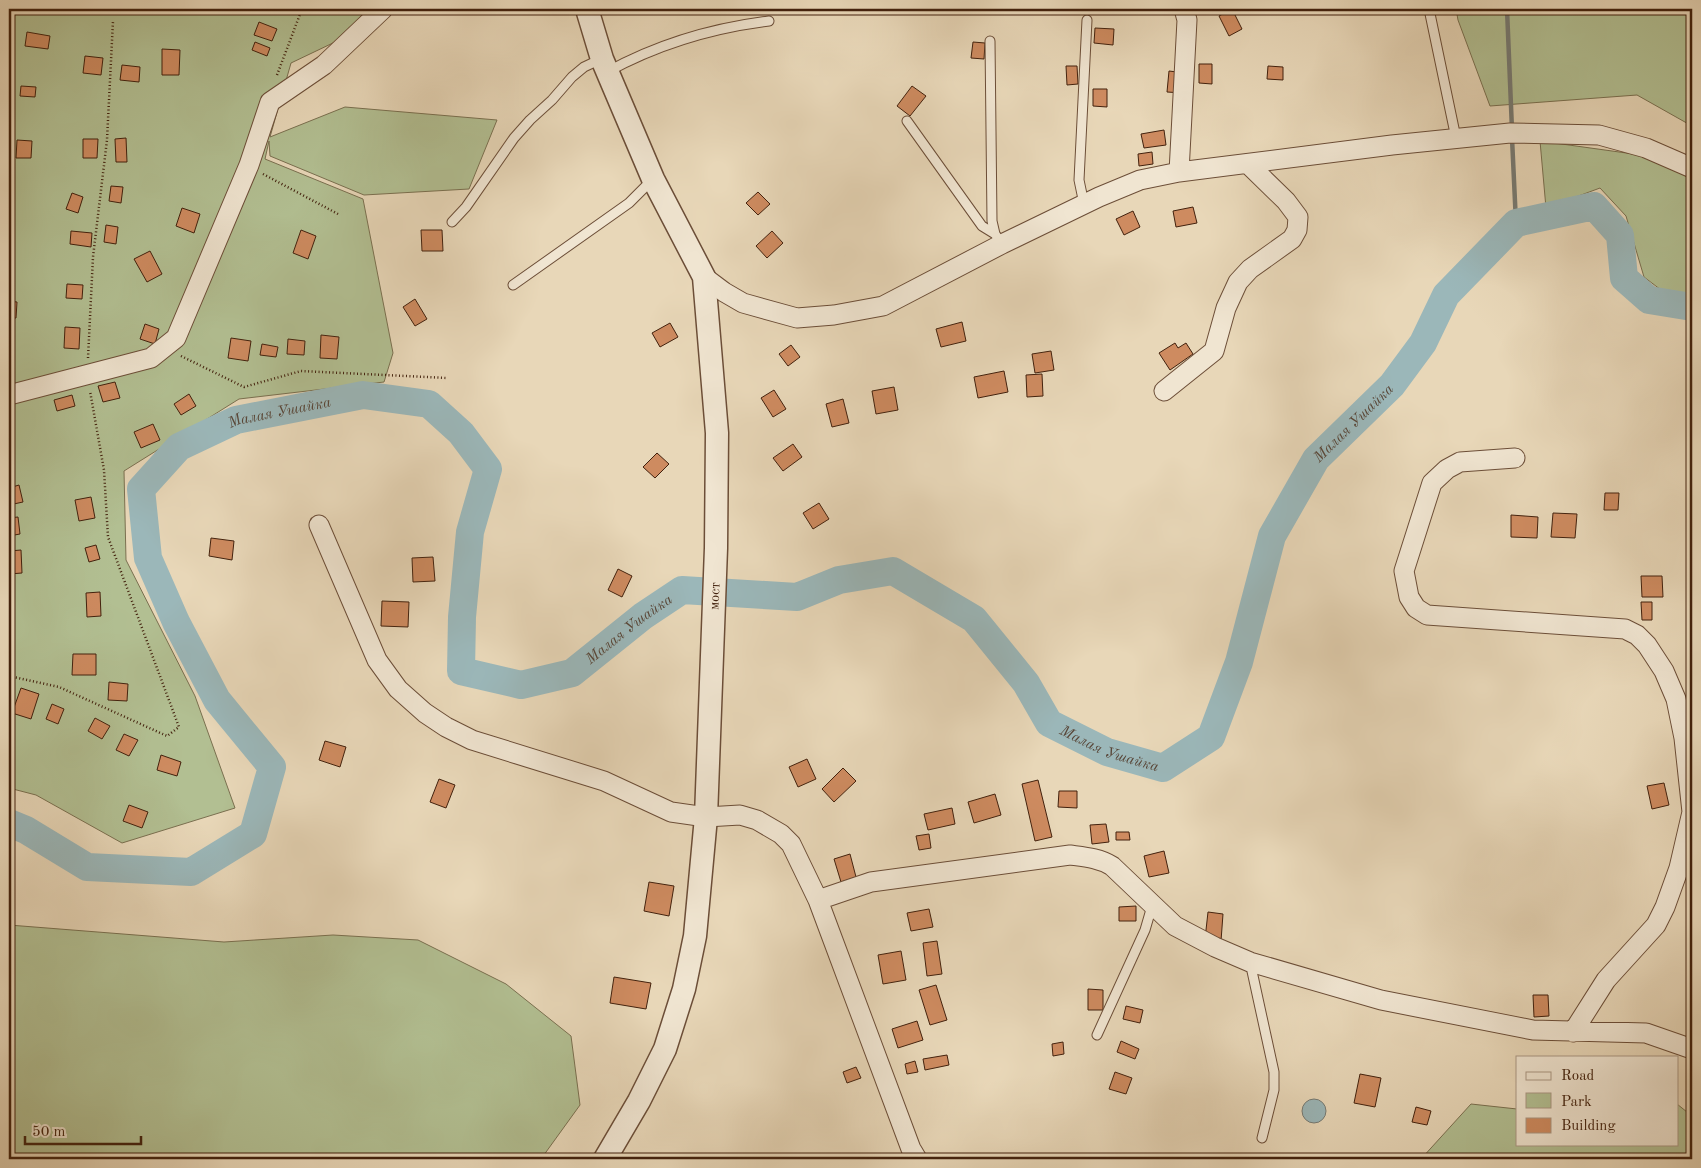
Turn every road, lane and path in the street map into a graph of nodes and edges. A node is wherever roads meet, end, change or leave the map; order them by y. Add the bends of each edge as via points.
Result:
1 (14, 9) edge
2 (302, 9) edge
3 (383, 9) edge
4 (587, 9) edge
5 (1184, 9) edge
6 (1429, 9) edge
7 (1087, 20) dead end
8 (113, 21) dead end
9 (769, 21) dead end
10 (990, 41) dead end
11 (604, 65) junction
12 (278, 75) dead end
13 (9, 82) edge
14 (907, 121) dead end
15 (1456, 138) junction
16 (1248, 164) junction
17 (249, 165) junction
18 (1692, 168) edge
19 (1179, 172) junction
20 (653, 179) junction
21 (1084, 204) junction
22 (338, 214) dead end
23 (452, 222) dead end
24 (998, 239) junction
25 (704, 277) junction
26 (513, 285) dead end
27 (165, 347) junction
28 (87, 374) junction
29 (447, 378) dead end
30 (1164, 390) dead end
31 (9, 395) edge
32 (1516, 458) dead end
33 (319, 525) dead end
34 (9, 676) edge
35 (706, 817) junction
36 (818, 900) junction
37 (1152, 906) junction
38 (1250, 962) junction
39 (1573, 1032) junction
40 (1097, 1035) dead end
41 (1692, 1049) edge
42 (1262, 1138) dead end
43 (605, 1159) edge
44 (917, 1159) edge

1 - 13 path
2 - 12 path
3 - 17 street via 324,65 270,102
4 - 11 street
5 - 19 street via 1187,20
6 - 15 lane
7 - 21 lane via 1079,180
8 - 28 path via 106,140 92,257
9 - 11 lane via 737,25
10 - 24 lane via 992,221
11 - 20 street
11 - 23 lane via 584,67 572,76 514,138
14 - 24 lane via 982,226
15 - 16 street
15 - 18 street via 1510,133 1599,135 1646,148
16 - 19 street
16 - 30 street via 1298,217 1297,230 1292,239 1250,269 1238,282 1226,308 1214,351
17 - 22 path
17 - 27 street via 176,338
19 - 21 street via 1140,180
20 - 25 street
20 - 26 lane via 629,202
21 - 24 street
24 - 25 street via 883,306 834,315 797,318 743,303
25 - 35 street, мост via 717,433
27 - 28 street via 151,358
27 - 29 path via 244,387 301,371
28 - 31 street
28 - 34 path via 104,470 108,537 179,727 167,736 59,687
32 - 39 street via 1460,462 1432,483 1404,571 1409,597 1416,608 1427,615 1625,629 1637,635 1664,671 1676,699 1692,812 1679,868 1656,925 1606,980
33 - 35 street via 377,660 398,689 425,713 472,740 604,780 671,812
35 - 36 street via 740,815 757,820 781,834 790,844
35 - 43 street, мост via 695,936 684,989 665,1049
36 - 37 street via 871,882 1070,854 1102,860 1112,866
36 - 44 street
37 - 38 street via 1175,926
37 - 40 lane via 1145,930
38 - 39 street via 1381,1000 1533,1030
38 - 42 lane via 1274,1072 1274,1090
39 - 41 street via 1646,1033

